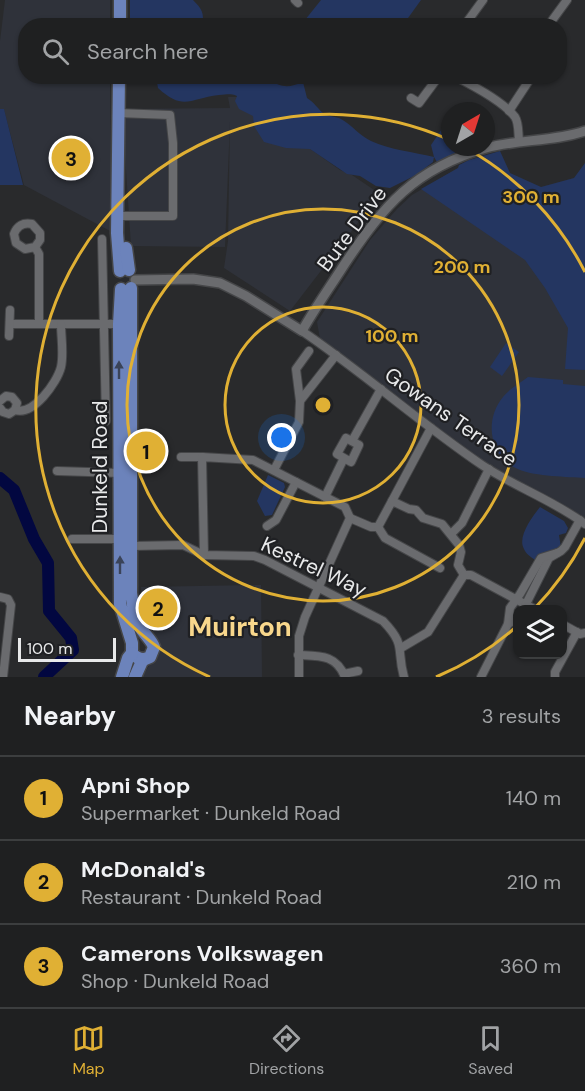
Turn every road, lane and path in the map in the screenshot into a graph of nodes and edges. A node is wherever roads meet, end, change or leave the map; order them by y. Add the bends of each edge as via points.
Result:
1 (120, 0) edge
2 (483, 0) edge
3 (567, 0) edge
4 (120, 18) edge
5 (470, 18) edge
6 (554, 18) edge
7 (119, 84) edge
8 (433, 84) edge
9 (468, 84) edge
10 (527, 84) edge
11 (411, 98) dead end
12 (509, 111) junction
13 (118, 112) junction
14 (585, 130) edge
15 (519, 140) junction
16 (119, 181) junction
17 (123, 216) junction
18 (102, 239) dead end
19 (35, 247) dead end
20 (127, 280) junction
21 (10, 310) dead end
22 (10, 324) junction
23 (39, 324) junction
24 (61, 324) junction
25 (104, 324) junction
26 (119, 324) junction
27 (302, 331) junction
28 (9, 336) dead end
29 (309, 351) dead end
30 (336, 355) junction
31 (381, 389) junction
32 (105, 400) junction
33 (120, 400) junction
34 (0, 401) edge
35 (300, 401) junction
36 (0, 408) edge
37 (15, 410) junction
38 (106, 421) dead end
39 (431, 428) junction
40 (352, 441) junction
41 (181, 457) dead end
42 (202, 457) junction
43 (344, 458) junction
44 (489, 469) junction
45 (274, 470) junction
46 (57, 471) dead end
47 (120, 473) junction
48 (296, 482) junction
49 (325, 497) junction
50 (392, 501) junction
51 (350, 518) junction
52 (582, 522) edge
53 (267, 526) dead end
54 (378, 527) junction
55 (451, 534) junction
56 (72, 539) dead end
57 (120, 539) junction
58 (131, 546) junction
59 (557, 553) junction
60 (204, 555) junction
61 (440, 568) dead end
62 (464, 575) junction
63 (318, 587) junction
64 (0, 597) edge
65 (516, 599) junction
66 (522, 605) edge
67 (525, 605) edge
68 (513, 621) edge
69 (508, 624) junction
70 (567, 626) edge
71 (581, 632) edge
72 (148, 638) junction
73 (401, 648) junction
74 (136, 652) junction
75 (297, 655) junction
76 (358, 671) dead end
77 (344, 675) edge
78 (3, 677) edge
79 (122, 677) edge
80 (135, 677) edge
81 (299, 677) edge
82 (404, 677) edge
83 (481, 677) edge
84 (555, 677) edge

1 - 4 main road
2 - 5 street
3 - 6 street
7 - 13 main road, Dunkeld Road
8 - 11 street via 419,103
9 - 12 street
10 - 12 street
12 - 15 street via 516,118
13 - 16 main road, Dunkeld Road
13 - 17 street via 170,114 173,143 173,216
14 - 15 street, Bute Drive
15 - 27 street, Bute Drive via 457,159 425,174 397,196 375,222
16 - 17 main road, Dunkeld Road
16 - 20 main road, Dunkeld Road via 117,233
17 - 20 main road, Dunkeld Road
18 - 25 street, Dunkeld Road
19 - 23 street via 39,254
20 - 26 main road, Dunkeld Road
20 - 27 street, Gowans Terrace via 193,279 220,283
20 - 58 main road, Dunkeld Road
21 - 22 street
22 - 23 street
22 - 28 street
23 - 24 street
24 - 25 street
24 - 37 street via 58,374 33,406
25 - 26 street
25 - 32 street, Dunkeld Road
33 -> 26 main road, Dunkeld Road
27 - 30 street, Gowans Terrace
29 - 35 street via 296,369
30 - 31 street, Gowans Terrace
30 - 35 street
31 - 39 street, Gowans Terrace
31 - 40 street
32 - 33 street
32 - 38 street, Dunkeld Road
33 - 47 main road, Dunkeld Road
34 - 37 street via 12,397 17,402
35 - 45 street via 299,422
36 - 37 street via 9,414
39 - 44 street, Gowans Terrace
39 - 50 street
40 - 43 street via 346,438 337,454
40 - 43 street via 359,445 351,462
41 - 42 street
42 - 45 street via 253,460
42 - 60 street
43 - 49 street
44 - 52 street, Gowans Terrace
44 - 55 street via 462,523
45 - 48 street
46 - 47 street
47 - 57 main road, Dunkeld Road
48 - 49 street
48 - 53 street via 276,520
49 - 51 street via 345,507
50 - 54 street
50 - 55 street via 442,524
51 - 54 street
51 - 63 street
52 - 59 street
54 - 61 street via 385,538
55 - 62 street via 459,545 458,565
56 - 57 street
74 -> 57 main road, Dunkeld Road via 120,604
58 - 60 street, Kestrel Way via 183,545
58 - 72 main road, Dunkeld Road via 134,613
59 - 65 street via 541,558
59 - 67 street via 549,558
60 - 63 street, Kestrel Way via 254,556
62 - 65 street
62 - 73 street via 428,632
63 - 73 street, Kestrel Way via 383,621
63 - 75 street via 298,636
64 - 78 street via 8,599 11,605
65 - 66 street
65 - 69 street
68 - 69 street
69 - 83 street
70 - 71 street
71 - 84 street
72 - 74 main road via 141,636
72 - 74 main road via 153,644 150,657
73 - 82 street, Kestrel Way
74 - 79 main road via 128,658
74 - 80 main road
75 - 77 street via 333,660
75 - 81 street
76 - 77 street

